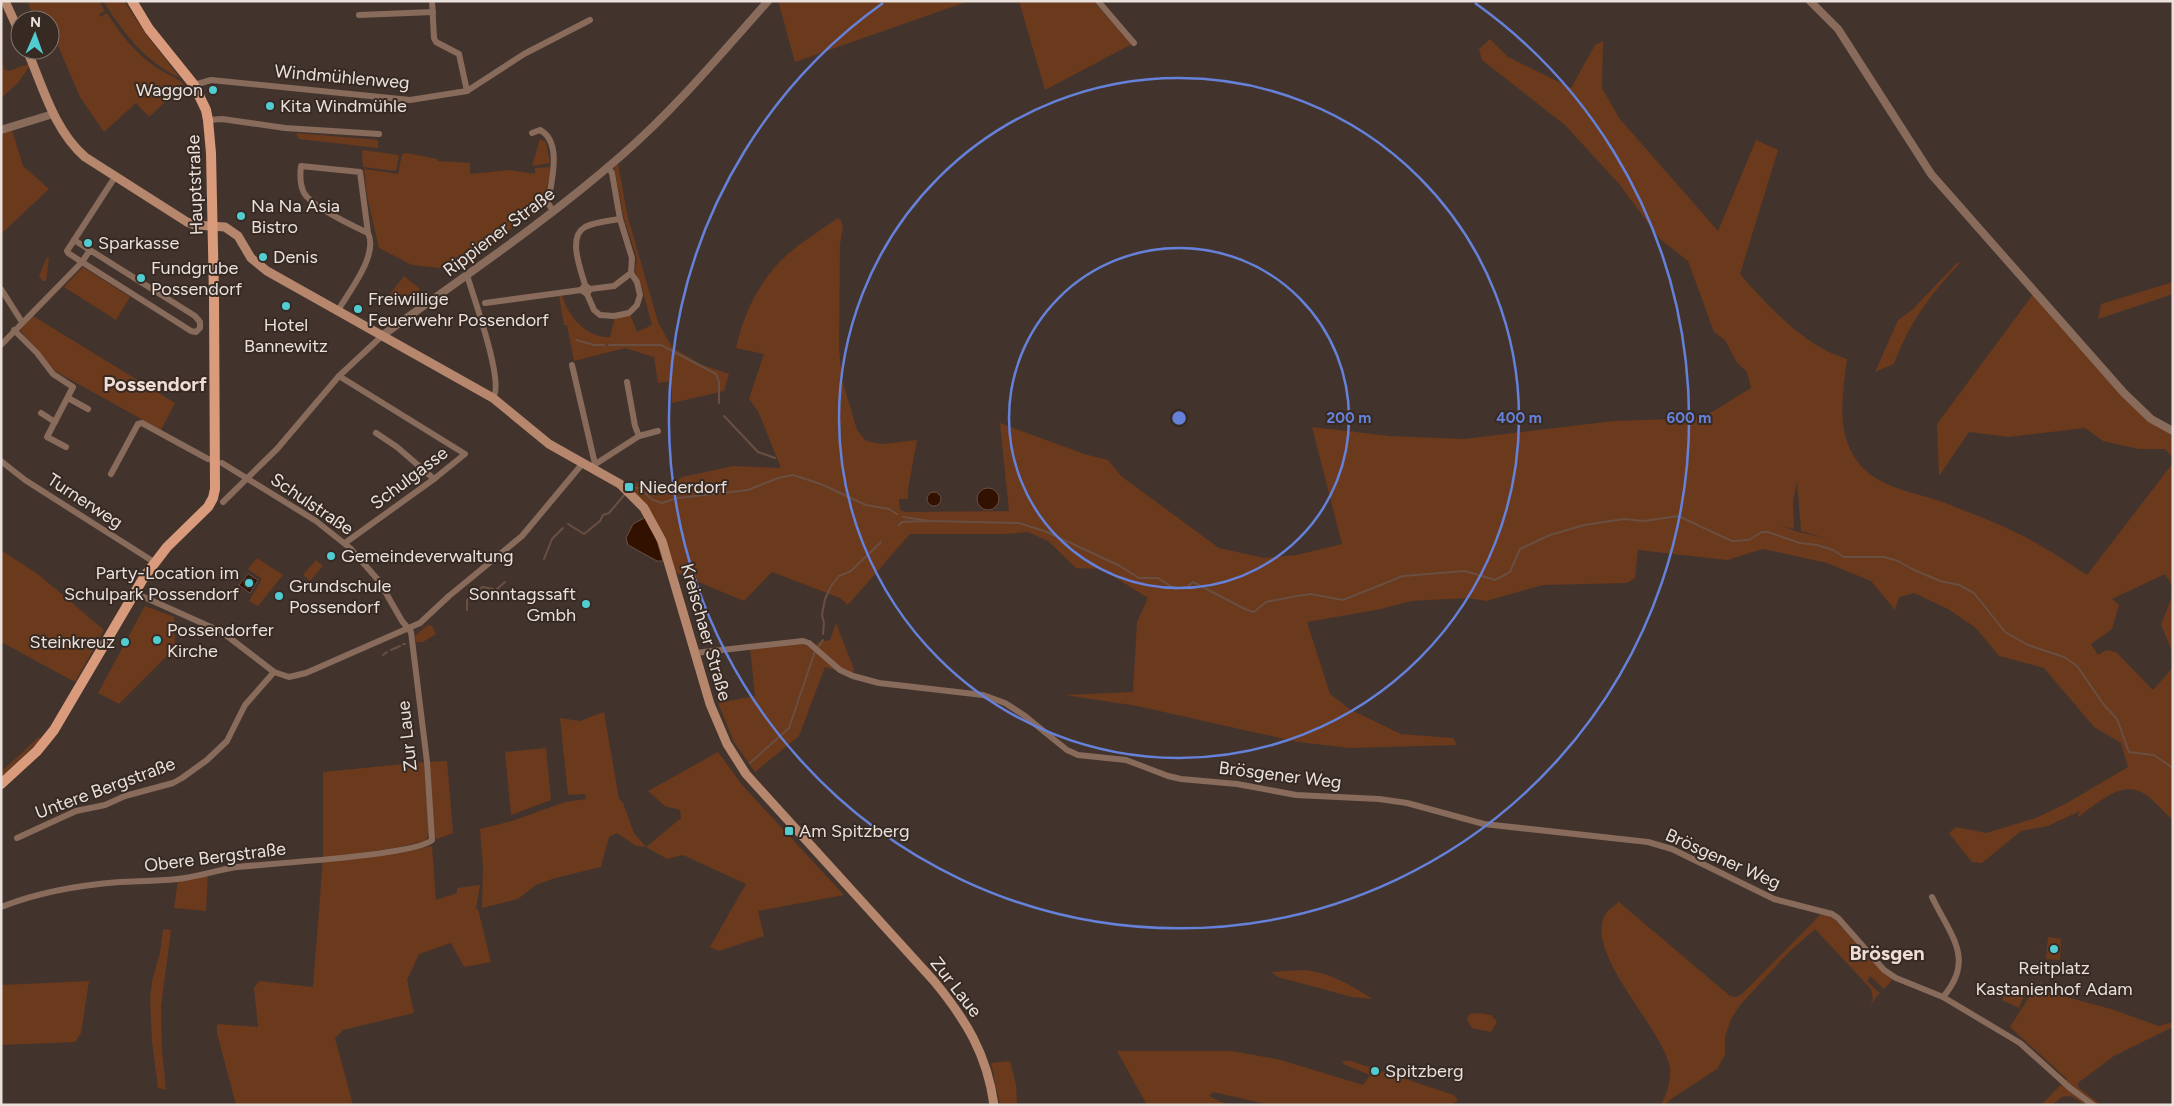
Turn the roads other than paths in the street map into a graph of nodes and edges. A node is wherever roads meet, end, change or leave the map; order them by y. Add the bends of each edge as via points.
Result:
1 (132, 1) edge
2 (432, 1) edge
3 (768, 1) edge
4 (1098, 1) edge
5 (1810, 1) edge
6 (433, 12) junction
7 (359, 16) dead end
8 (590, 20) dead end
9 (1134, 43) dead end
10 (31, 60) edge
11 (194, 85) junction
12 (467, 90) junction
13 (54, 114) junction
14 (208, 120) junction
15 (1, 130) edge
16 (532, 133) dead end
17 (379, 134) dead end
18 (608, 168) junction
19 (115, 177) junction
20 (553, 211) junction
21 (620, 219) junction
22 (212, 226) junction
23 (368, 233) junction
24 (74, 240) junction
25 (90, 250) junction
26 (82, 262) junction
27 (631, 273) junction
28 (467, 275) junction
29 (586, 289) junction
30 (1, 290) edge
31 (485, 303) dead end
32 (337, 312) junction
33 (22, 322) junction
34 (14, 330) junction
35 (383, 335) junction
36 (3, 340) edge
37 (572, 364) dead end
38 (339, 376) junction
39 (627, 382) dead end
40 (68, 398) junction
41 (493, 398) junction
42 (88, 409) dead end
43 (41, 413) dead end
44 (55, 422) junction
45 (658, 431) dead end
46 (2173, 431) edge
47 (376, 433) dead end
48 (639, 436) junction
49 (66, 447) dead end
50 (1, 461) edge
51 (219, 461) junction
52 (590, 465) junction
53 (112, 474) dead end
54 (248, 478) junction
55 (434, 479) junction
56 (223, 502) dead end
57 (345, 543) junction
58 (154, 562) junction
59 (135, 593) junction
60 (409, 629) junction
61 (695, 653) junction
62 (274, 672) junction
63 (1, 784) edge
64 (18, 838) dead end
65 (432, 840) joint
66 (1932, 897) dead end
67 (864, 904) joint
68 (1, 907) edge
69 (1943, 997) junction
70 (994, 1105) edge
71 (2093, 1105) edge

1 - 11 main road, Hauptstraße via 149,29
2 - 6 street
3 - 18 street, Rippiener Straße via 688,90
4 - 9 street
5 - 46 street via 1844,37 1931,174 2124,393 2151,419
6 - 7 street
6 - 12 street via 434,38 458,54
8 - 12 street, Windmühlenweg via 524,54
10 - 13 main road, Kreischaer Straße
11 - 12 street, Windmühlenweg via 211,80 410,100
11 - 14 main road, Hauptstraße
13 - 15 street
13 - 19 main road, Kreischaer Straße via 75,148
14 - 17 street
14 - 22 main road, Hauptstraße
16 - 20 street via 540,130 545,133 553,149 554,171 548,204
18 - 20 street, Rippiener Straße
18 - 21 street via 612,173
19 - 22 main road, Kreischaer Straße via 187,222
19 - 24 street
20 - 28 street, Rippiener Straße
21 - 27 street via 632,258
21 - 29 street via 587,226 579,231 576,243
22 - 32 main road, Kreischaer Straße via 225,227 238,236 251,258 268,271
22 - 51 main road, Hauptstraße
23 - 23 street via 360,172 301,166 301,184 312,202
23 - 32 street via 370,253
24 - 25 street
24 - 26 street via 68,253
25 - 26 street
25 - 26 street via 195,316 200,328 196,332 191,331
26 - 33 street
27 - 29 street via 614,286
27 - 29 street via 640,294 637,305 629,313 600,314 594,310
28 - 35 street, Rippiener Straße
28 - 41 street via 489,344 497,391
29 - 31 street
30 - 33 street
32 - 35 main road, Kreischaer Straße
33 - 34 street
34 - 36 street
34 - 40 street via 53,374 73,387
35 - 38 street, Rippiener Straße
35 - 41 main road, Kreischaer Straße
37 - 52 street
38 - 54 street, Rippiener Straße
38 - 55 street, Schulgasse via 465,454
39 - 48 street
40 - 42 street
40 - 44 street
41 - 52 main road, Kreischaer Straße via 549,444
43 - 44 street
44 - 49 street via 47,437
45 - 48 street
47 - 55 street
48 - 52 street
50 - 58 street, Turnerweg
51 - 53 street, Schulstraße via 208,459 138,424
51 - 54 street, Schulstraße
51 - 58 main road, Hauptstraße via 213,498 208,507
52 - 60 street via 522,536 450,595 430,617
52 - 61 main road, Kreischaer Straße via 620,484 644,508 662,541
54 - 56 street, Rippiener Straße
54 - 57 street, Schulstraße
55 - 57 street, Schulgasse
57 - 60 street, Schulstraße via 380,580
58 - 59 main road, Hauptstraße
59 - 62 street via 222,632
59 - 63 main road, Hauptstraße via 61,720 37,751
60 - 62 street via 306,673 289,677
60 - 65 street, Zur Laue via 427,762
61 - 67 main road, Kreischaer Straße via 719,728 746,774
61 - 69 street, Brösgener Weg via 803,641 852,676 879,683 983,695 1019,712 1067,750 1126,760 1168,776 1296,795 1388,800 1484,824 1648,842 1672,849 1774,899 1832,914 1884,970
62 - 64 street, Untere Bergstraße via 245,705 227,741 182,778 105,805 76,811
65 - 68 street, Obere Bergstraße via 395,850 239,867 178,879 117,882 40,893
66 - 69 street via 1947,924 1959,957 1957,978
67 - 70 main road, Zur Laue via 955,1007 976,1040 985,1062
69 - 71 street, Brösgener Weg via 2025,1048

